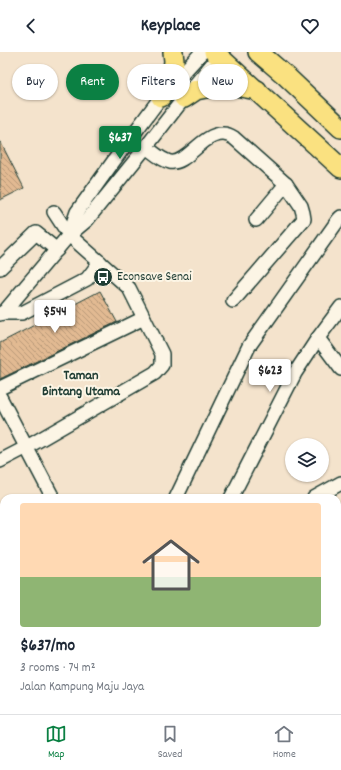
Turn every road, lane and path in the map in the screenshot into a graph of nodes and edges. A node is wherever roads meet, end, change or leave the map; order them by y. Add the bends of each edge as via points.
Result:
1 (173, 52) edge
2 (258, 52) edge
3 (274, 52) edge
4 (211, 53) edge
5 (174, 64) edge
6 (190, 71) edge
7 (286, 76) junction
8 (190, 88) edge
9 (257, 90) junction
10 (190, 94) edge
11 (159, 100) edge
12 (182, 100) edge
13 (341, 128) edge
14 (146, 147) junction
15 (341, 168) edge
16 (286, 184) junction
17 (54, 212) dead end
18 (341, 217) edge
19 (256, 220) dead end
20 (70, 235) junction
21 (57, 250) junction
22 (100, 262) junction
23 (0, 268) edge
24 (233, 301) dead end
25 (341, 307) edge
26 (1, 314) edge
27 (144, 318) junction
28 (318, 338) junction
29 (341, 368) edge
30 (0, 388) edge
31 (0, 398) edge
32 (27, 448) junction
33 (0, 461) edge
34 (341, 483) edge
35 (51, 494) edge
36 (178, 494) edge
37 (233, 494) edge
38 (321, 494) edge

1 - 5 highway
2 - 7 highway
3 - 7 highway
4 - 6 street
4 - 8 street
4 - 9 highway
7 - 13 highway
9 - 10 highway via 221,85 196,90
9 - 15 highway
11 - 20 street via 77,212
12 - 14 street
14 - 16 street via 171,162 180,160 212,136 224,134 234,138
14 - 20 street via 87,220
16 - 19 street
16 - 24 street via 301,206 304,219
17 - 20 street
18 - 36 street via 249,346
20 - 21 street
20 - 22 street
21 - 23 street via 36,233
21 - 26 street
22 - 26 street via 87,279 22,313
22 - 27 street via 129,288
25 - 28 street
27 - 30 street
27 - 32 street via 162,354 162,365 155,373
28 - 29 street
28 - 37 street via 295,373
31 - 32 street
32 - 33 street
32 - 35 street
34 - 38 street

